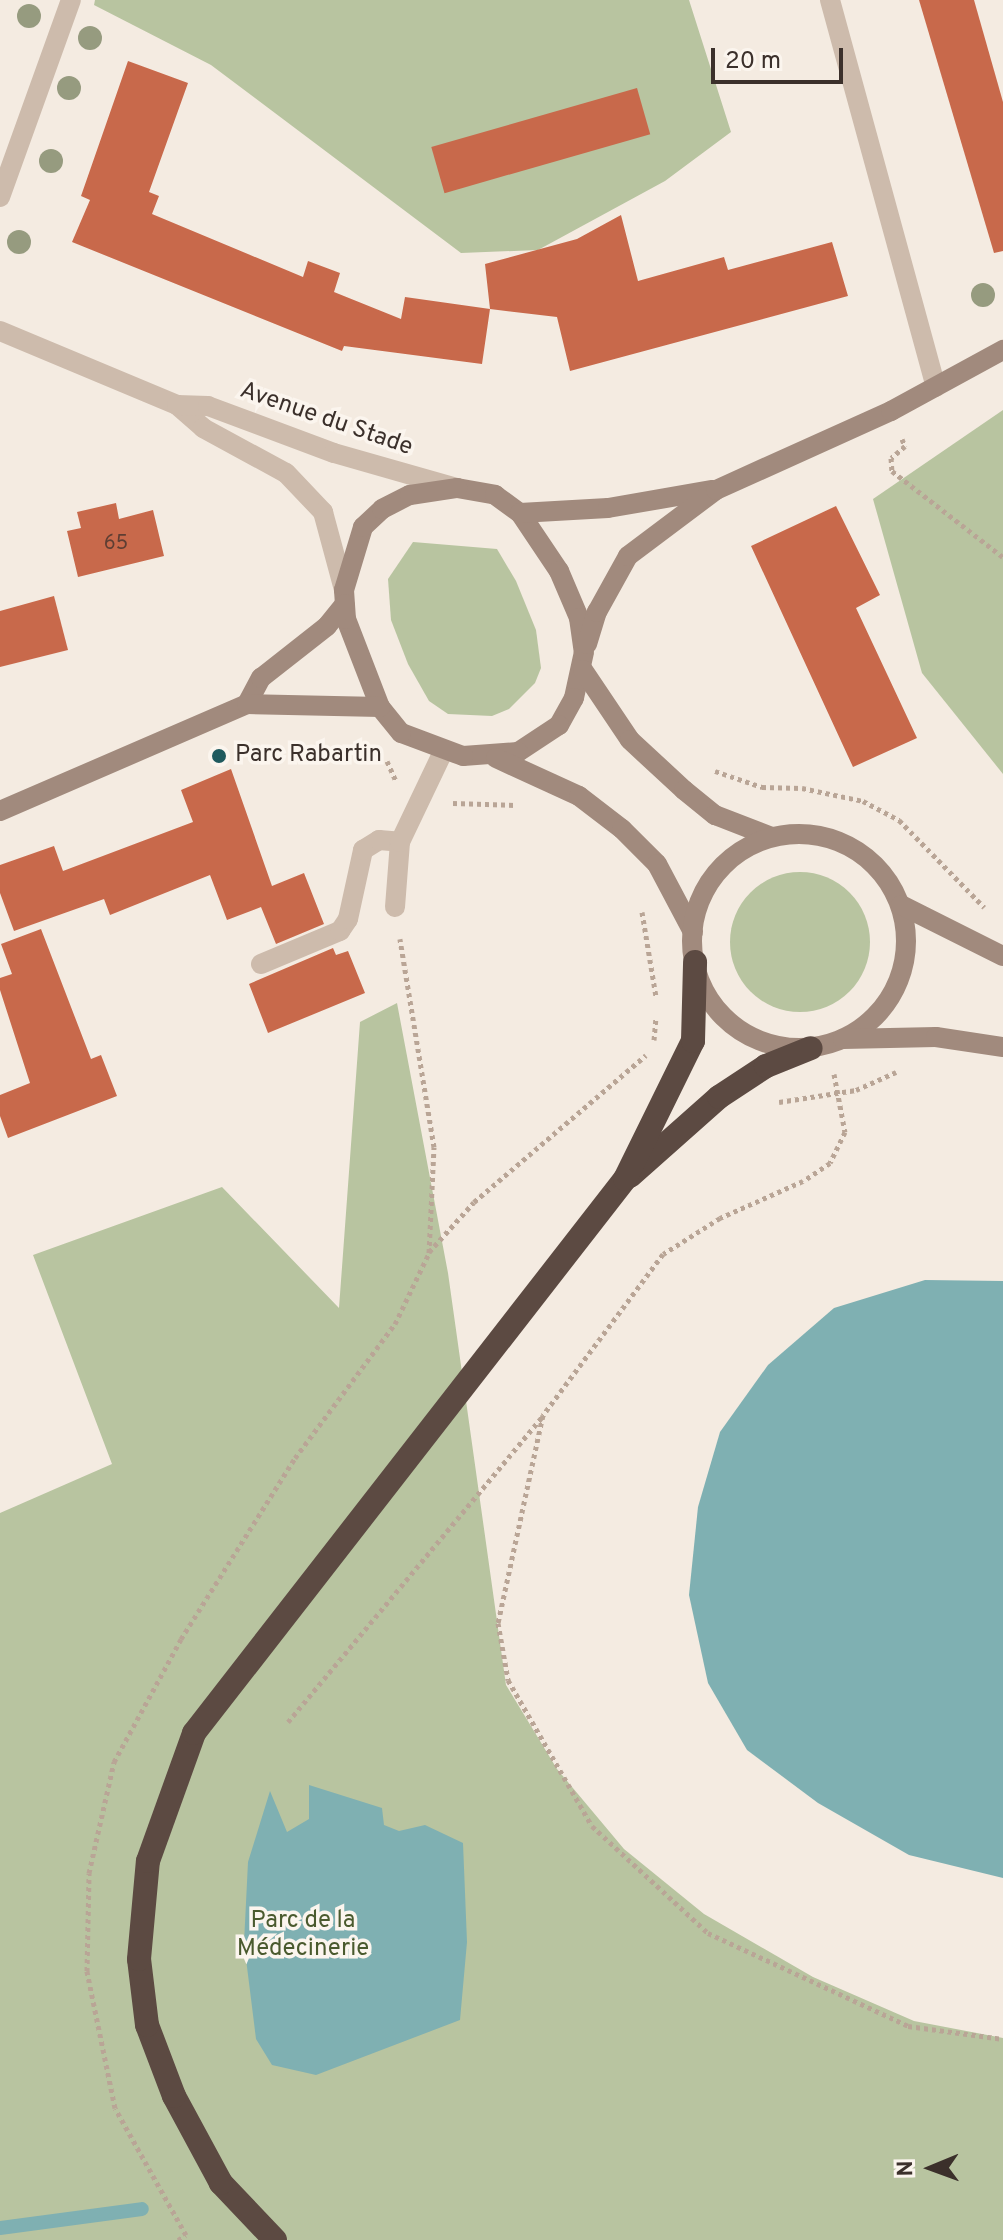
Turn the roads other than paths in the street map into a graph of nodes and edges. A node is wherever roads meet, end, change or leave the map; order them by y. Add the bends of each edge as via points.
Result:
1 (71, 0) edge
2 (830, 0) edge
3 (0, 197) edge
4 (0, 331) edge
5 (1003, 350) edge
6 (936, 387) junction
7 (177, 405) junction
8 (457, 488) junction
9 (716, 490) junction
10 (520, 513) junction
11 (344, 597) junction
12 (584, 661) junction
13 (247, 704) junction
14 (380, 707) junction
15 (443, 752) junction
16 (492, 756) junction
17 (0, 811) edge
18 (772, 837) junction
19 (400, 842) junction
20 (901, 905) junction
21 (395, 907) road end
22 (693, 932) junction
23 (1003, 956) edge
24 (695, 962) junction
25 (261, 964) dead end
26 (827, 1043) junction
27 (1003, 1047) edge
28 (625, 1179) junction
29 (275, 2240) edge

1 - 3 street
2 - 6 street
4 - 7 street, Avenue du Stade
5 - 6 main road
6 - 9 main road
7 - 8 street, Avenue du Stade via 208,406 349,458
7 - 11 street, Avenue du Stade via 203,428 286,473 323,512
8 - 10 main road via 495,495
8 - 11 main road via 420,492 382,509 363,527
9 - 10 main road via 608,508
9 - 12 main road via 628,556 597,612
10 - 12 main road via 571,596
11 - 13 main road via 327,626 261,678
11 - 14 main road
12 - 16 main road via 559,725 533,746
12 - 18 main road via 630,740 715,815
13 - 14 main road
13 - 17 main road
14 - 15 main road via 401,733
15 - 16 main road
15 - 19 street
16 - 22 main road via 579,796 622,829 657,864
18 - 20 main road via 804,833 849,847 886,876
18 - 22 main road via 742,850 718,872 701,900
19 - 21 street
19 - 25 street via 379,840 363,850 348,919 340,931
20 - 23 main road
20 - 26 main road via 907,936 903,968 891,997 870,1021
22 - 24 main road
24 - 26 main road via 712,1007 734,1030 763,1043
24 - 28 highway via 693,1041
26 - 27 main road via 936,1037
26 - 28 highway via 766,1066 719,1097
28 - 29 highway via 194,1733 148,1861 139,1959 147,2025 174,2096 221,2183

